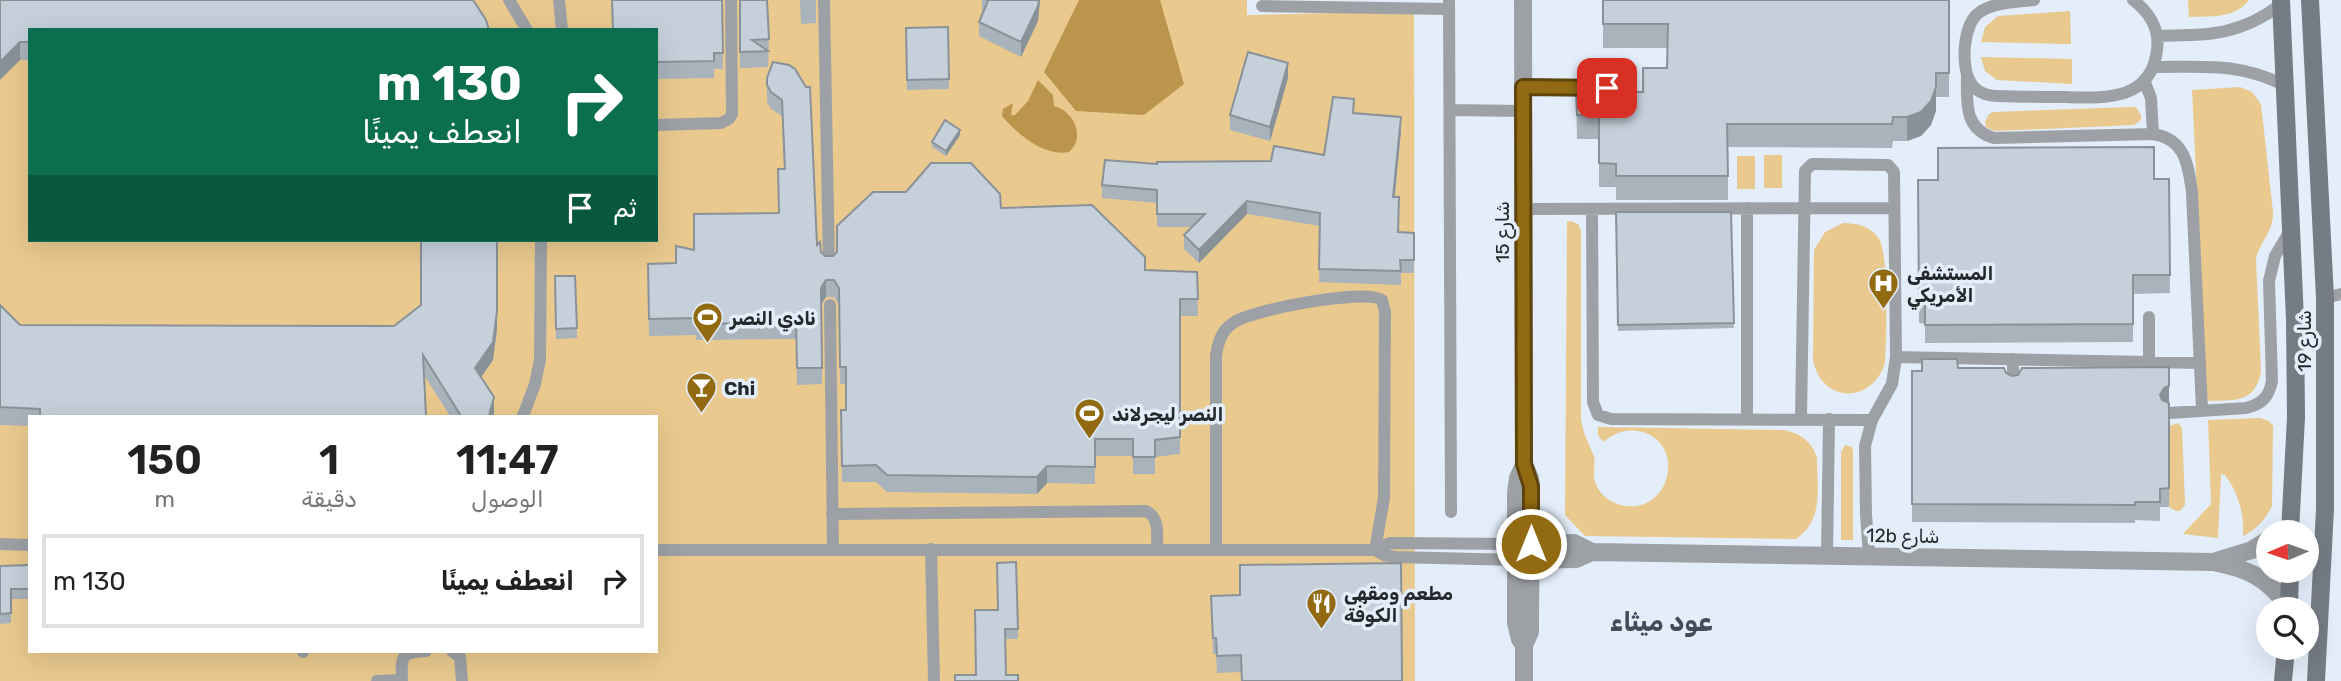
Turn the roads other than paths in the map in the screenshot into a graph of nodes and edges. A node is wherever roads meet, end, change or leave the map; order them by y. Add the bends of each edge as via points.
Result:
1 (509, 0) edge
2 (559, 0) edge
3 (731, 0) edge
4 (824, 0) edge
5 (1523, 0) edge
6 (2034, 0) edge
7 (2309, 0) edge
8 (2018, 1) edge
9 (2138, 2) edge
10 (2281, 2) edge
11 (1449, 5) edge
12 (1262, 6) dead end
13 (526, 28) edge
14 (562, 28) edge
15 (2157, 36) junction
16 (2153, 67) junction
17 (1967, 74) junction
18 (2144, 80) junction
19 (2286, 86) junction
20 (1523, 87) junction
21 (1607, 88) dead end
22 (1450, 110) junction
23 (1523, 111) junction
24 (658, 125) edge
25 (2153, 134) junction
26 (1746, 208) junction
27 (1804, 208) junction
28 (1894, 208) junction
29 (1523, 209) junction
30 (1592, 209) junction
31 (2291, 228) junction
32 (541, 242) edge
33 (829, 265) edge
34 (2333, 296) edge
35 (830, 305) dead end
36 (2150, 317) dead end
37 (1896, 357) junction
38 (2013, 359) junction
39 (2150, 362) junction
40 (2200, 363) junction
41 (2014, 386) edge
42 (2202, 410) junction
43 (2169, 413) edge
44 (523, 415) edge
45 (1747, 419) junction
46 (1801, 419) junction
47 (1829, 419) junction
48 (1872, 420) junction
49 (1451, 512) dead end
50 (2291, 513) junction
51 (832, 514) junction
52 (2286, 520) edge
53 (2291, 520) edge
54 (0, 544) edge
55 (28, 545) edge
56 (1157, 548) junction
57 (2256, 548) edge
58 (833, 549) junction
59 (931, 549) junction
60 (1216, 549) junction
61 (658, 550) edge
62 (1375, 550) junction
63 (1523, 552) junction
64 (1827, 556) junction
65 (1869, 556) junction
66 (2213, 562) junction
67 (2279, 597) edge
68 (410, 653) edge
69 (455, 653) edge
70 (2285, 660) edge
71 (402, 680) edge
72 (377, 681) edge
73 (462, 681) edge
74 (934, 681) edge
75 (1524, 681) edge
76 (2283, 681) edge
77 (2316, 681) edge

1 - 13 lane
2 - 14 lane
3 - 24 lane via 732,114 720,123
4 - 33 lane
5 - 20 street, شارع 15
6 - 8 lane
7 - 34 main road, شارع 19
8 - 17 lane via 1988,8 1973,18 1966,34
9 - 15 lane
10 - 15 lane via 2267,15 2236,30 2205,36
10 - 19 main road, شارع 19
11 - 12 lane
11 - 22 lane
15 - 16 lane
16 - 18 lane
16 - 19 lane via 2238,68
17 - 18 lane via 1988,96 2107,98 2130,92
17 - 25 lane via 1968,113 1977,130 1994,138
18 - 25 lane via 2151,98
19 - 31 main road, شارع 19
20 - 21 lane
20 - 23 street, شارع 15
22 - 23 lane
22 - 49 lane
23 - 29 street, شارع 15
25 - 40 lane via 2181,148 2189,170
26 - 27 lane
26 - 30 lane
26 - 45 lane
27 - 28 lane
27 - 28 lane via 1805,171 1816,164 1888,165 1894,172
27 - 46 lane
28 - 37 lane
29 - 30 lane
29 - 63 street, شارع 15 via 1524,464 1516,485
30 - 45 lane via 1593,402 1598,415 1611,419
31 - 42 lane via 2275,256 2269,281 2271,391 2256,406
31 - 50 main road, شارع 19 via 2296,417
32 - 44 lane via 540,360
34 - 77 main road, شارع 19
35 - 51 lane
36 - 39 lane
37 - 38 lane
37 - 48 lane via 1892,384
38 - 39 lane
38 - 41 lane
39 - 40 lane
40 - 42 lane
42 - 43 lane
45 - 46 lane
46 - 47 lane
47 - 48 lane
47 - 64 lane
48 - 65 lane via 1865,459
50 - 52 street
50 - 53 main road, شارع 19
51 - 56 lane via 1146,511 1156,521
51 - 58 lane
54 - 55 lane
56 - 59 lane
56 - 60 lane
57 - 66 street, 12b شارع
58 - 59 lane
58 - 61 lane
59 - 74 lane
60 - 62 lane
60 - 62 lane via 1216,356 1224,331 1233,322 1268,310 1370,295 1382,300 1385,312 1384,498
62 - 63 lane via 1395,557
63 - 64 street, 12b شارع via 1576,559 1592,552
63 - 75 street, شارع 15 via 1516,623 1524,645
64 - 65 street, 12b شارع
65 - 66 street, 12b شارع
66 - 67 street, 12b شارع via 2262,578
68 - 71 lane via 401,661
69 - 73 lane via 460,657
70 - 76 main road
71 - 72 lane

